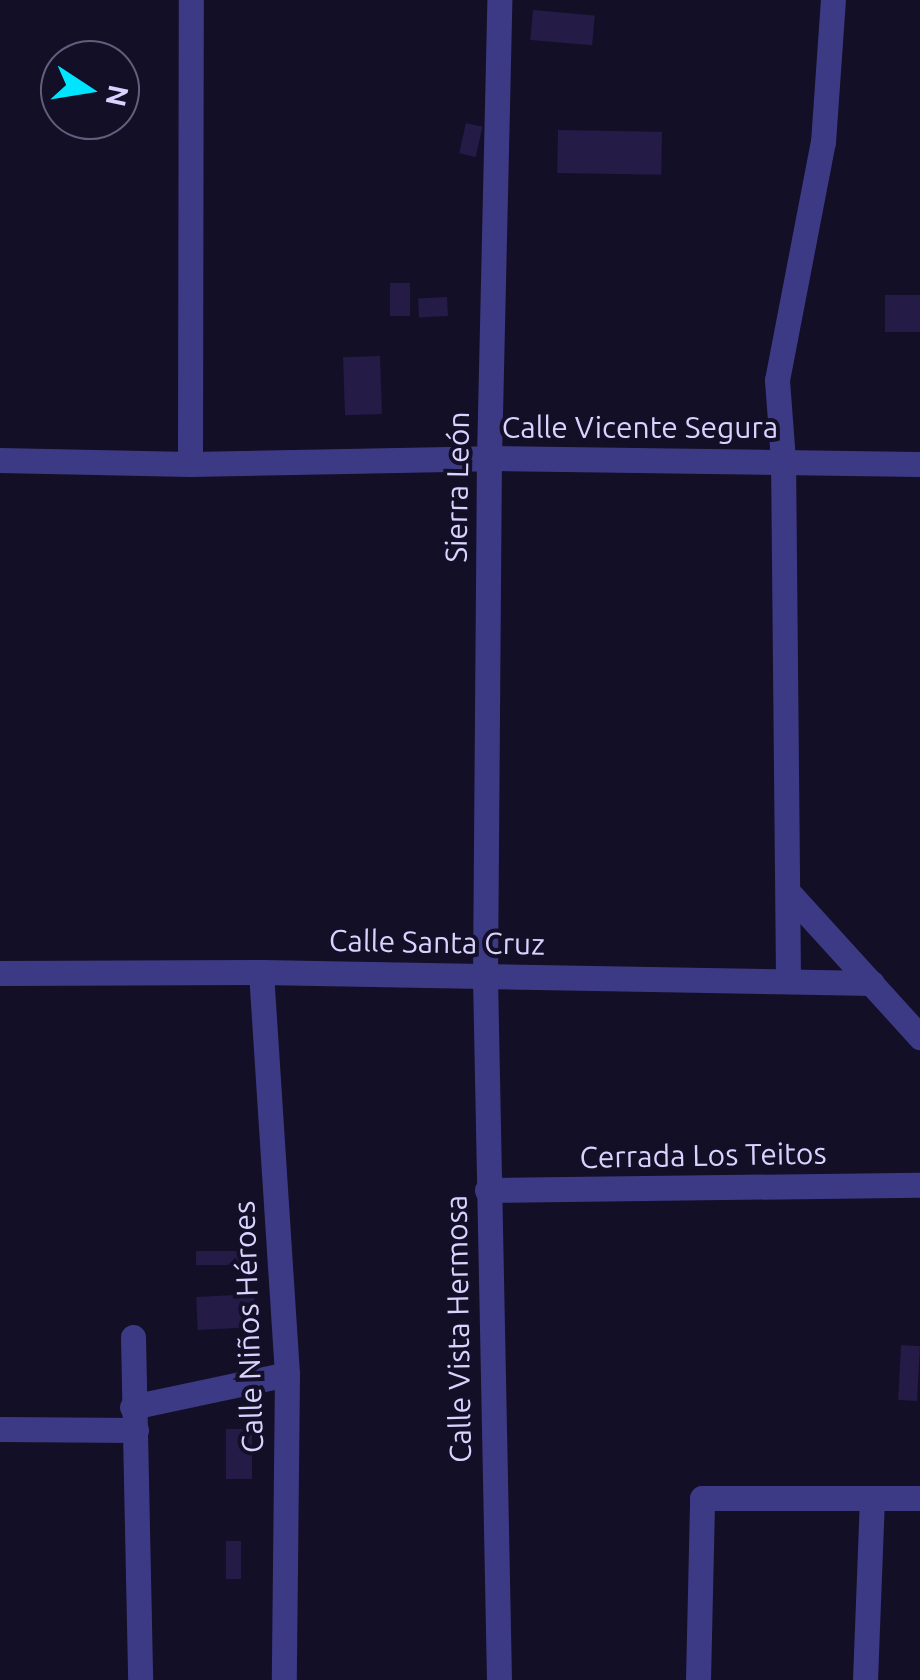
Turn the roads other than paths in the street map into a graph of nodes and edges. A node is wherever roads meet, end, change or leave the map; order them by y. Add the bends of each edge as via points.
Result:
1 (190, 0) edge
2 (499, 0) edge
3 (833, 0) edge
4 (489, 458) junction
5 (0, 460) edge
6 (783, 460) junction
7 (190, 464) junction
8 (920, 464) edge
9 (789, 893) junction
10 (260, 972) junction
11 (0, 973) edge
12 (485, 976) junction
13 (788, 978) junction
14 (872, 983) junction
15 (920, 1036) edge
16 (920, 1186) edge
17 (486, 1190) junction
18 (133, 1337) dead end
19 (287, 1374) junction
20 (134, 1419) junction
21 (0, 1429) edge
22 (872, 1498) junction
23 (920, 1498) edge
24 (140, 1680) edge
25 (284, 1680) edge
26 (498, 1680) edge
27 (698, 1680) edge
28 (865, 1680) edge

1 - 7 street
2 - 4 street, Sierra León
3 - 6 street via 823,142 777,380
4 - 6 street, Calle Vicente Segura
4 - 7 street, Calle Vicente Segura
4 - 12 street, Sierra León
5 - 7 street, Calle Vicente Segura
6 - 8 street, Calle Vicente Segura
6 - 9 street
9 - 13 street
9 - 14 street
10 - 11 street, Calle Santa Cruz
10 - 12 street, Calle Santa Cruz
10 - 19 street, Calle Niños Héroes
12 - 13 street, Calle Santa Cruz
12 - 17 street, Calle Vista Hermosa
13 - 14 street, Calle Santa Cruz
14 - 15 street
16 - 17 street, Cerrada Los Teitos
17 - 26 street, Calle Vista Hermosa
18 - 20 street
19 - 20 street
19 - 25 street, Calle Niños Héroes
20 - 21 street
20 - 24 street
22 - 23 street
22 - 27 street via 702,1498
22 - 28 street

